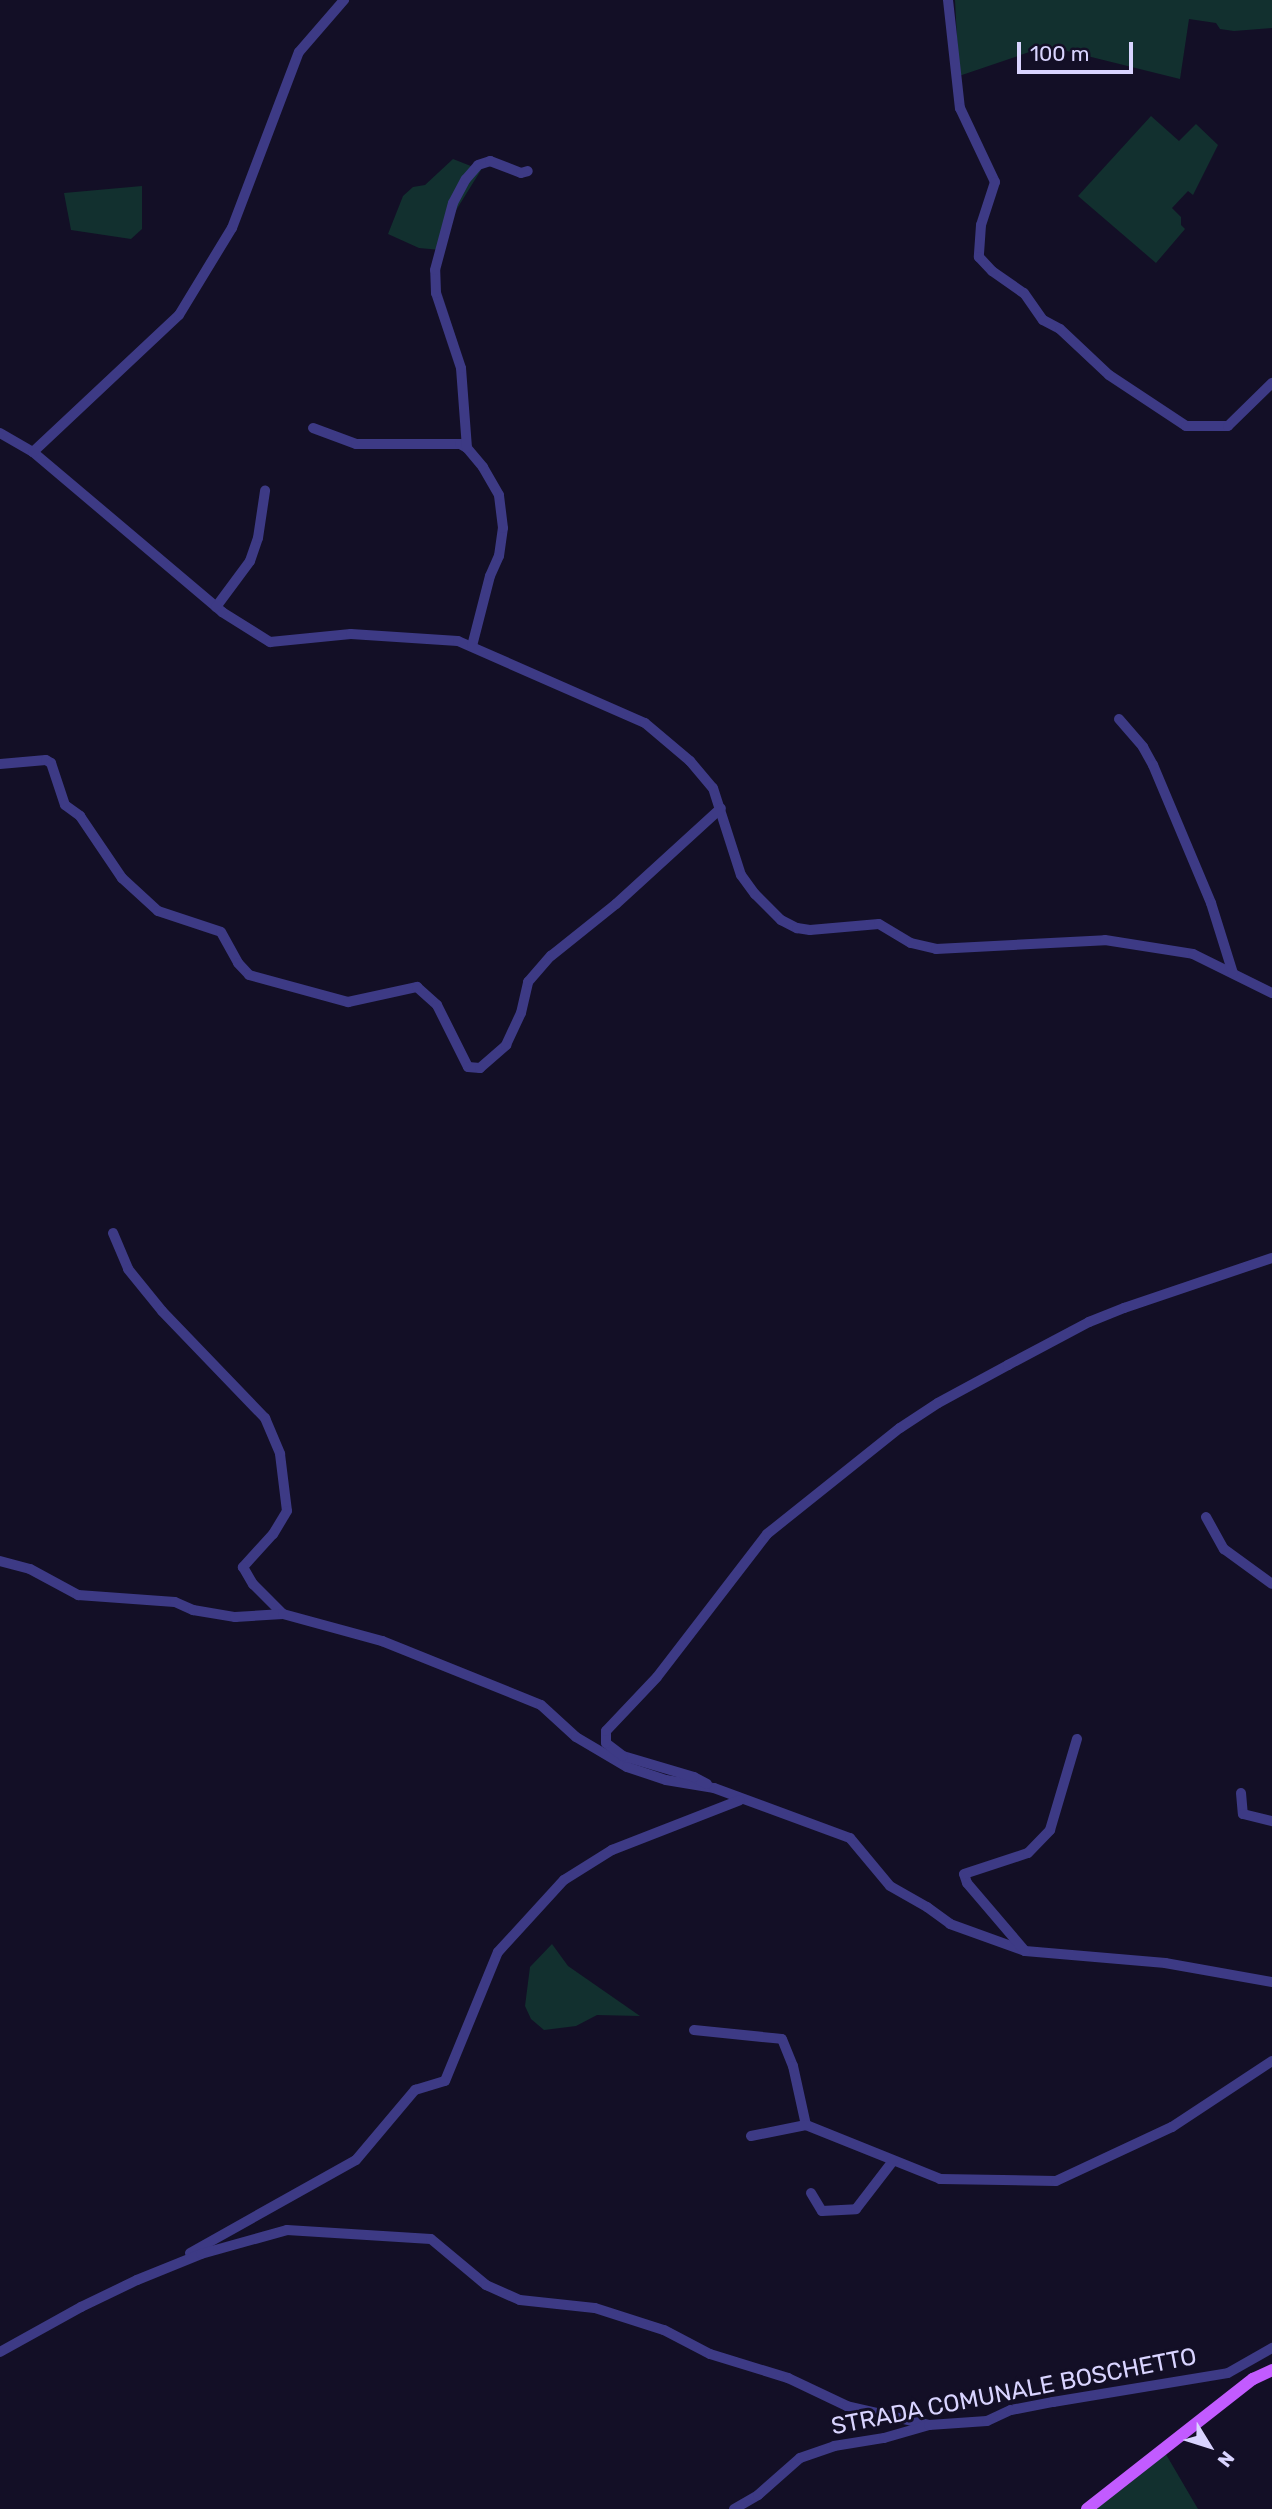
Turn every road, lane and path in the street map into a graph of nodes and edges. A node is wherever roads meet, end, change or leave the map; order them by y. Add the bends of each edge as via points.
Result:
1 (344, 0) edge
2 (948, 0) edge
3 (528, 171) dead end
4 (1272, 383) edge
5 (313, 428) dead end
6 (0, 433) edge
7 (467, 448) junction
8 (33, 453) junction
9 (265, 491) dead end
10 (216, 607) junction
11 (472, 646) junction
12 (1119, 719) dead end
13 (0, 764) edge
14 (721, 808) junction
15 (1233, 974) junction
16 (1272, 993) edge
17 (113, 1233) dead end
18 (1272, 1258) edge
19 (1206, 1517) dead end
20 (0, 1561) edge
21 (1272, 1584) edge
22 (283, 1614) junction
23 (1077, 1739) dead end
24 (714, 1788) junction
25 (1241, 1793) dead end
26 (740, 1800) junction
27 (1272, 1821) edge
28 (1025, 1951) junction
29 (1272, 1982) edge
30 (694, 2030) dead end
31 (1272, 2061) edge
32 (806, 2125) junction
33 (751, 2136) dead end
34 (893, 2161) junction
35 (811, 2193) dead end
36 (153, 2274) junction
37 (1272, 2348) edge
38 (0, 2352) edge
39 (1272, 2372) edge
40 (929, 2425) junction
41 (734, 2509) edge
42 (1087, 2509) edge

1 - 8 street via 299,52 232,228 179,315
2 - 4 street via 960,108 995,182 981,225 979,257 1024,293 1043,320 1060,329 1109,375 1186,426 1228,426
3 - 7 street via 521,173 490,161 478,165 453,204 442,235 436,293 461,368
5 - 7 street via 356,444 460,444
6 - 8 street
7 - 11 street via 499,495 503,528
8 - 10 street
9 - 10 street via 250,561
10 - 11 street via 270,642 351,634 434,638
11 - 14 street via 645,723 691,761 713,788
12 - 15 street via 1153,765 1211,903
13 - 14 street via 51,763 65,805 80,816 122,878 158,911 220,932 248,975 348,1002 417,987 437,1005 468,1067 480,1068 506,1045 521,1013 528,982 551,956
14 - 15 street via 741,875 781,920 797,928 879,924 911,943 936,948 1105,940 1194,954
15 - 16 street
17 - 22 street via 128,1269 162,1311 265,1418 280,1454 287,1511 243,1567
18 - 24 street via 1089,1322 996,1371 900,1429 767,1534 657,1677 606,1731 611,1749 623,1756 694,1777
19 - 21 street via 1224,1549
20 - 22 street via 30,1569 78,1595 175,1602 192,1610 235,1617
22 - 24 street via 382,1641 541,1705 576,1737 627,1767
23 - 28 street via 1049,1830 1028,1853 964,1874
24 - 26 street
25 - 27 street via 1243,1814
26 - 28 street via 850,1838 890,1886 950,1924
26 - 36 street via 612,1850 564,1880 498,1952 445,2081 415,2090 356,2160
28 - 29 street via 1165,1963
30 - 32 street via 782,2039
31 - 34 street via 1172,2127 1056,2181 940,2179
32 - 33 street
32 - 34 street
34 - 35 street via 856,2208 822,2211
36 - 38 street via 81,2306
36 - 40 street via 201,2254 287,2230 431,2239 486,2284 520,2300 595,2308 664,2330 710,2354 788,2378 848,2406
37 - 40 street, STRADA COMUNALE BOSCHETTO via 1228,2373 1011,2410 988,2421
39 - 42 main road via 1253,2379
40 - 41 street, STRADA COMUNALE BOSCHETTO via 800,2458 758,2495

